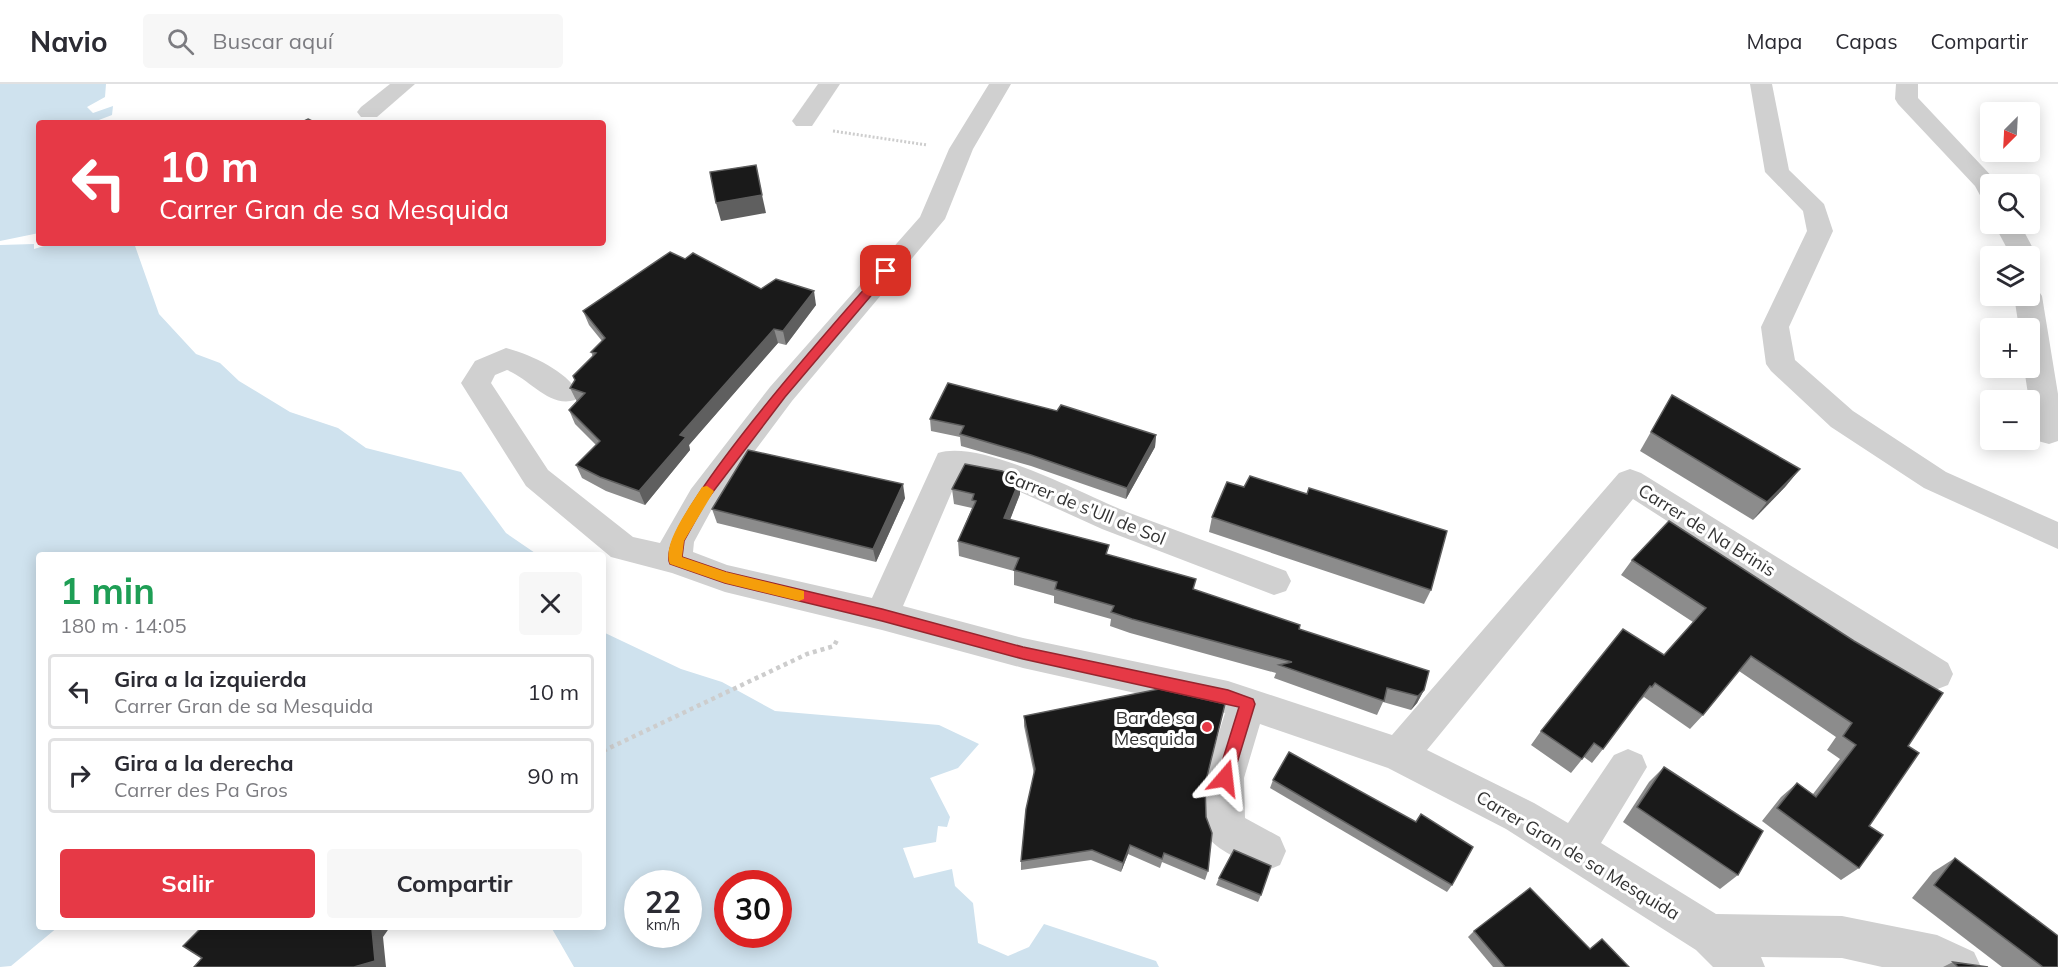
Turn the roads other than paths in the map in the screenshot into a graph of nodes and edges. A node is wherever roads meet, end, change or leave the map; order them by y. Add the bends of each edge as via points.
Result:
1 (404, 84) edge
2 (829, 84) edge
3 (1000, 84) edge
4 (1761, 84) edge
5 (1907, 84) edge
6 (369, 112) dead end
7 (804, 121) road end
8 (1980, 177) edge
9 (2030, 306) edge
10 (564, 393) dead end
11 (2049, 434) dead end
12 (2058, 536) edge
13 (675, 560) junction
14 (1274, 581) dead end
15 (882, 615) junction
16 (1935, 674) dead end
17 (1247, 704) junction
18 (1399, 755) junction
19 (1628, 766) dead end
20 (1574, 849) junction
21 (1266, 851) dead end
22 (1711, 935) junction
23 (1743, 967) edge
24 (1959, 967) edge

1 - 6 street
2 - 7 street
3 - 13 street via 961,149 932,219 781,394 702,498 677,541
4 - 12 street via 1777,172 1815,209 1820,231 1775,327 1781,364 1842,419 1935,480
5 - 8 street via 1906,99
9 - 11 street
10 - 13 street, Carrer Gran de sa Mesquida via 528,367 506,358 485,368 476,383 537,478 623,548
13 - 15 street, Carrer Gran de sa Mesquida via 725,578
14 - 15 street, Carrer de s'Ull de Sol via 1114,520 1010,474 949,462
15 - 17 street, Carrer Gran de sa Mesquida via 1023,653
16 - 18 street, Carrer de Na Brinis via 1630,481
17 - 18 street, Carrer Gran de sa Mesquida
17 - 21 street via 1225,778 1225,828
18 - 20 street, Carrer Gran de sa Mesquida via 1520,816
19 - 20 street
20 - 22 street, Carrer Gran de sa Mesquida
22 - 23 street, Carrer Gran de sa Mesquida
22 - 24 street via 1842,937 1937,957

